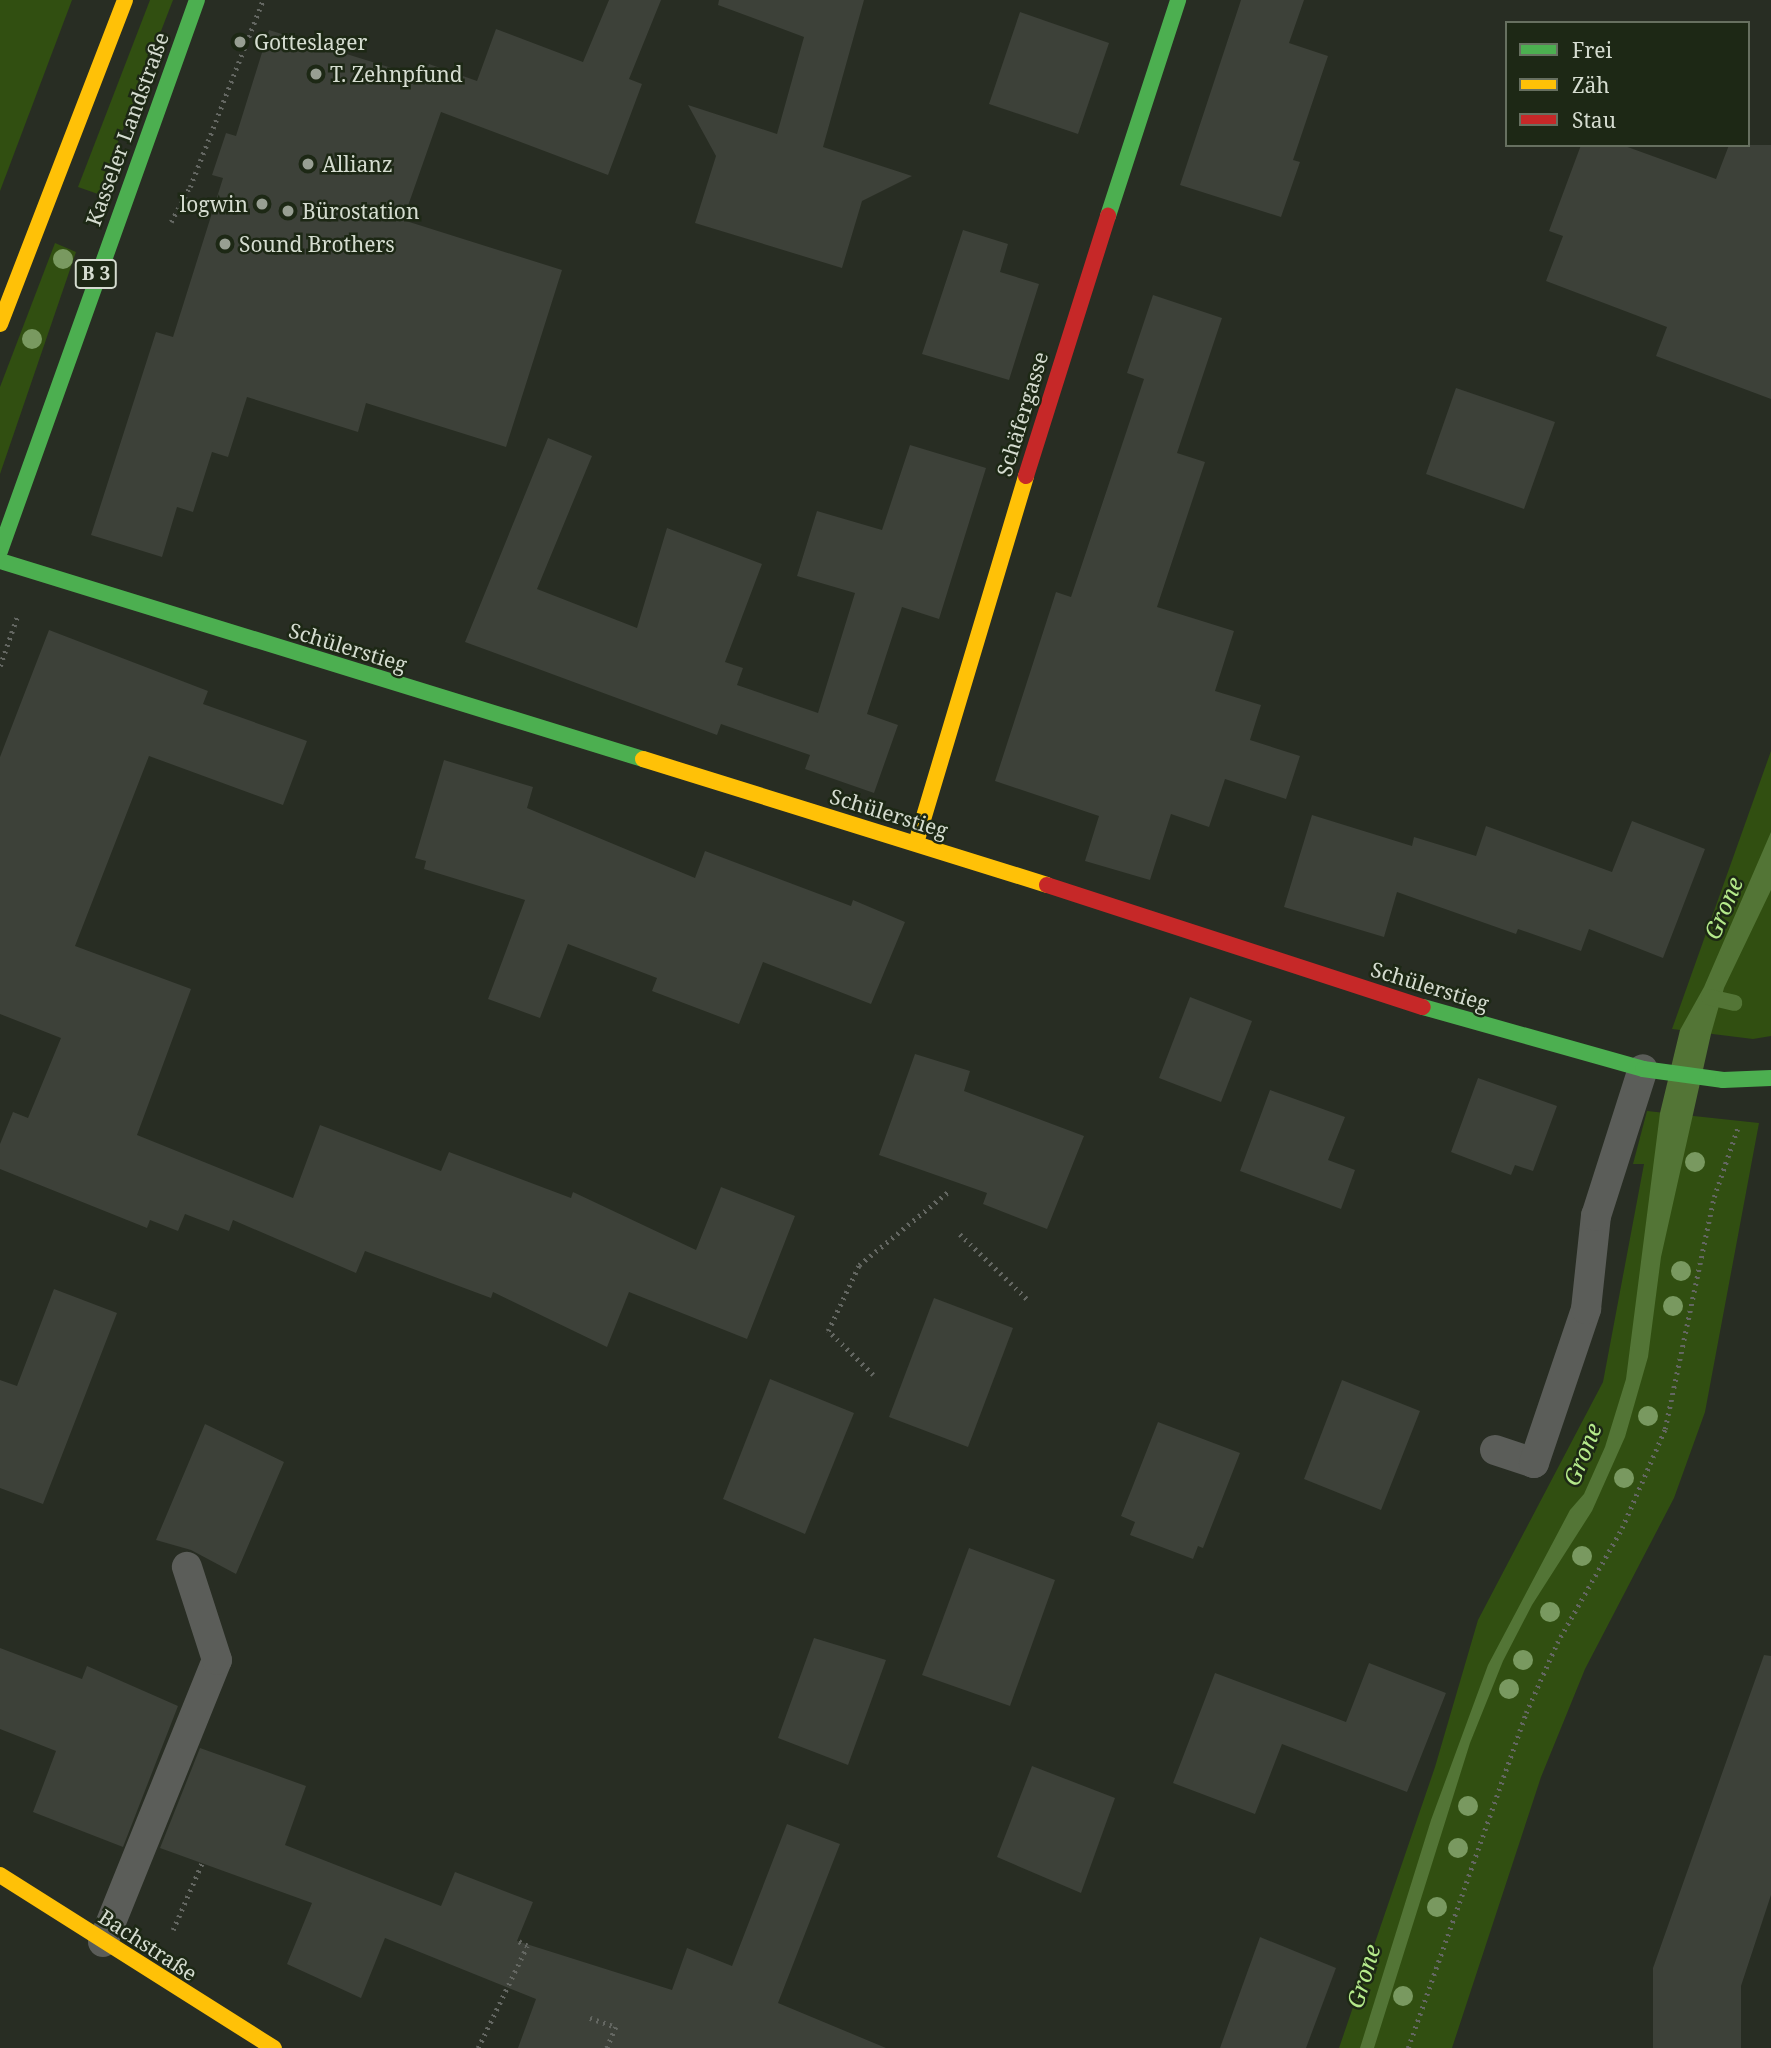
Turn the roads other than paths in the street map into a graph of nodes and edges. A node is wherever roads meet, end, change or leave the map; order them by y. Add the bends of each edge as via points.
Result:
1 (125, 0) edge
2 (197, 0) edge
3 (1178, 0) edge
4 (0, 324) edge
5 (0, 551) edge
6 (0, 561) edge
7 (916, 843) junction
8 (1652, 1071) junction
9 (1771, 1078) edge
10 (1495, 1450) dead end
11 (187, 1567) dead end
12 (0, 1875) edge
13 (103, 1942) junction
14 (274, 2048) edge

1 - 4 street
2 - 5 street, Kasseler Landstraße / B 3
3 - 7 street, Schäfergasse via 1062,355
6 - 7 street, Schülerstieg
7 - 8 street, Schülerstieg via 1444,1014
8 - 9 street, Schülerstieg via 1723,1080
8 - 10 lane via 1596,1216 1586,1310 1534,1463
11 - 13 lane via 217,1660
12 - 13 street, Bachstraße
13 - 14 street, Bachstraße

